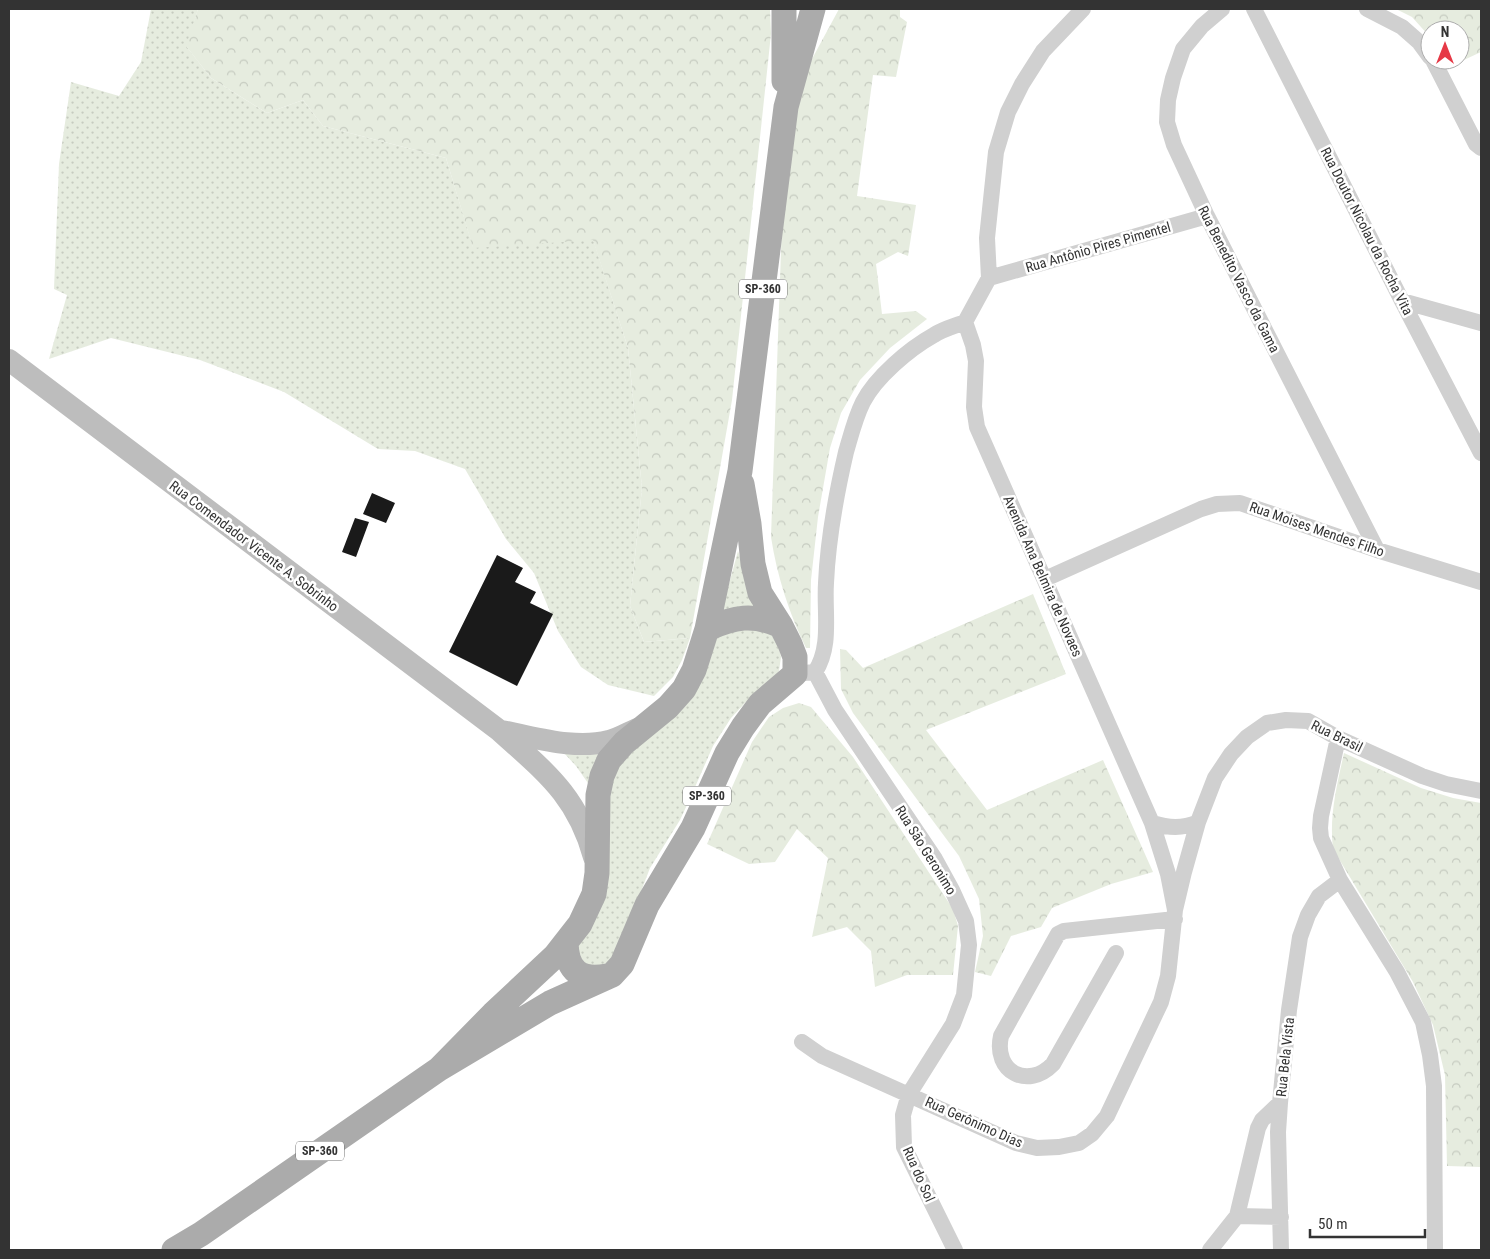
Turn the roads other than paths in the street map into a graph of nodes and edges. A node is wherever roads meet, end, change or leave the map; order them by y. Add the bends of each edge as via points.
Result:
1 (784, 9) edge
2 (813, 9) edge
3 (1083, 9) edge
4 (1222, 9) edge
5 (1254, 9) edge
6 (1367, 9) edge
7 (1420, 43) edge
8 (1438, 70) edge
9 (786, 107) junction
10 (1481, 148) edge
11 (1207, 216) junction
12 (989, 278) junction
13 (1402, 301) junction
14 (965, 322) junction
15 (1481, 324) edge
16 (9, 360) edge
17 (1481, 453) edge
18 (740, 471) junction
19 (1377, 550) junction
20 (1045, 579) junction
21 (1481, 582) edge
22 (781, 626) junction
23 (707, 629) junction
24 (805, 673) junction
25 (643, 727) junction
26 (500, 731) junction
27 (1338, 738) junction
28 (1481, 791) edge
29 (1198, 822) junction
30 (1152, 823) junction
31 (597, 868) junction
32 (1340, 880) junction
33 (1175, 914) junction
34 (566, 943) junction
35 (1116, 953) dead end
36 (612, 975) junction
37 (802, 1042) dead end
38 (439, 1069) junction
39 (909, 1094) junction
40 (1280, 1103) junction
41 (1238, 1216) junction
42 (1281, 1217) junction
43 (194, 1242) edge
44 (174, 1250) edge
45 (955, 1250) edge
46 (1210, 1250) edge
47 (1282, 1250) edge
48 (1435, 1250) edge

1 - 9 main road, SP-360
2 - 9 main road, SP-360
3 - 12 street via 1043,51 1008,112 996,152 987,238
4 - 11 street, Rua Benedito Vasco da Gama via 1183,49 1168,100 1167,122 1174,145
5 - 13 street, Rua Doutor Nicolau da Rocha Vita
6 - 7 street via 1402,27
8 - 10 street
9 - 18 main road, SP-360
11 - 12 street, Rua Antônio Pires Pimentel
11 - 19 street, Rua Benedito Vasco da Gama
12 - 14 street
13 - 15 street
13 - 17 street, Rua Doutor Nicolau da Rocha Vita
14 - 20 street, Avenida Ana Belmira de Novaes via 976,361 974,407 977,427
14 - 24 street via 934,335 909,352 881,377 863,402 853,427 838,487 826,584 825,648 822,661
16 - 26 street, Rua Comendador Vicente A. Sobrinho
18 - 22 main road, SP-360 via 760,593
18 - 23 main road, SP-360
19 - 20 street, Rua Moises Mendes Filho via 1240,503 1217,504
19 - 21 street, Rua Moises Mendes Filho
20 - 30 street, Avenida Ana Belmira de Novaes
22 - 23 main road via 767,619 747,618 728,619
22 - 24 main road, SP-360
23 - 25 main road, SP-360 via 684,690
24 - 36 main road, SP-360 via 760,704 726,753 693,828 647,905 622,964
24 - 39 street, Rua São Geronimo via 835,710 935,858 966,921 969,945 964,995 953,1024
25 - 26 street via 610,741 591,744
25 - 31 main road, SP-360 via 609,760 602,776 598,795
26 - 31 street, Rua Comendador Vicente A. Sobrinho via 564,793 588,835
27 - 28 street, Rua Brasil via 1422,776
27 - 29 street, Rua Brasil via 1308,721 1267,723 1231,754 1215,778
27 - 32 street via 1320,828 1321,838
29 - 30 street via 1175,828
29 - 33 street, Rua Brasil
30 - 33 street, Avenida Ana Belmira de Novaes via 1168,874
31 - 34 main road, SP-360 via 594,894 588,909
32 - 40 street, Rua Bela Vista via 1319,896 1300,937
32 - 48 street via 1397,972 1423,1022 1434,1086
33 - 35 street via 1058,934 1001,1036 998,1045 1000,1055 1010,1071 1028,1077 1047,1071
33 - 39 street, Rua Gerônimo Dias via 1168,976 1161,1002 1107,1116 1092,1134 1079,1142 1037,1148 1016,1143
34 - 36 main road via 571,966 581,975 593,979
34 - 38 main road, SP-360
36 - 38 main road, SP-360 via 550,1003
37 - 39 street, Rua Gerônimo Dias via 822,1056
38 - 43 main road, SP-360
39 - 45 street, Rua do Sol via 903,1115 904,1147
40 - 41 street via 1258,1128
40 - 42 street, Rua Bela Vista
41 - 42 street
41 - 46 street
42 - 47 street, Rua Bela Vista
43 - 44 main road, SP-360

